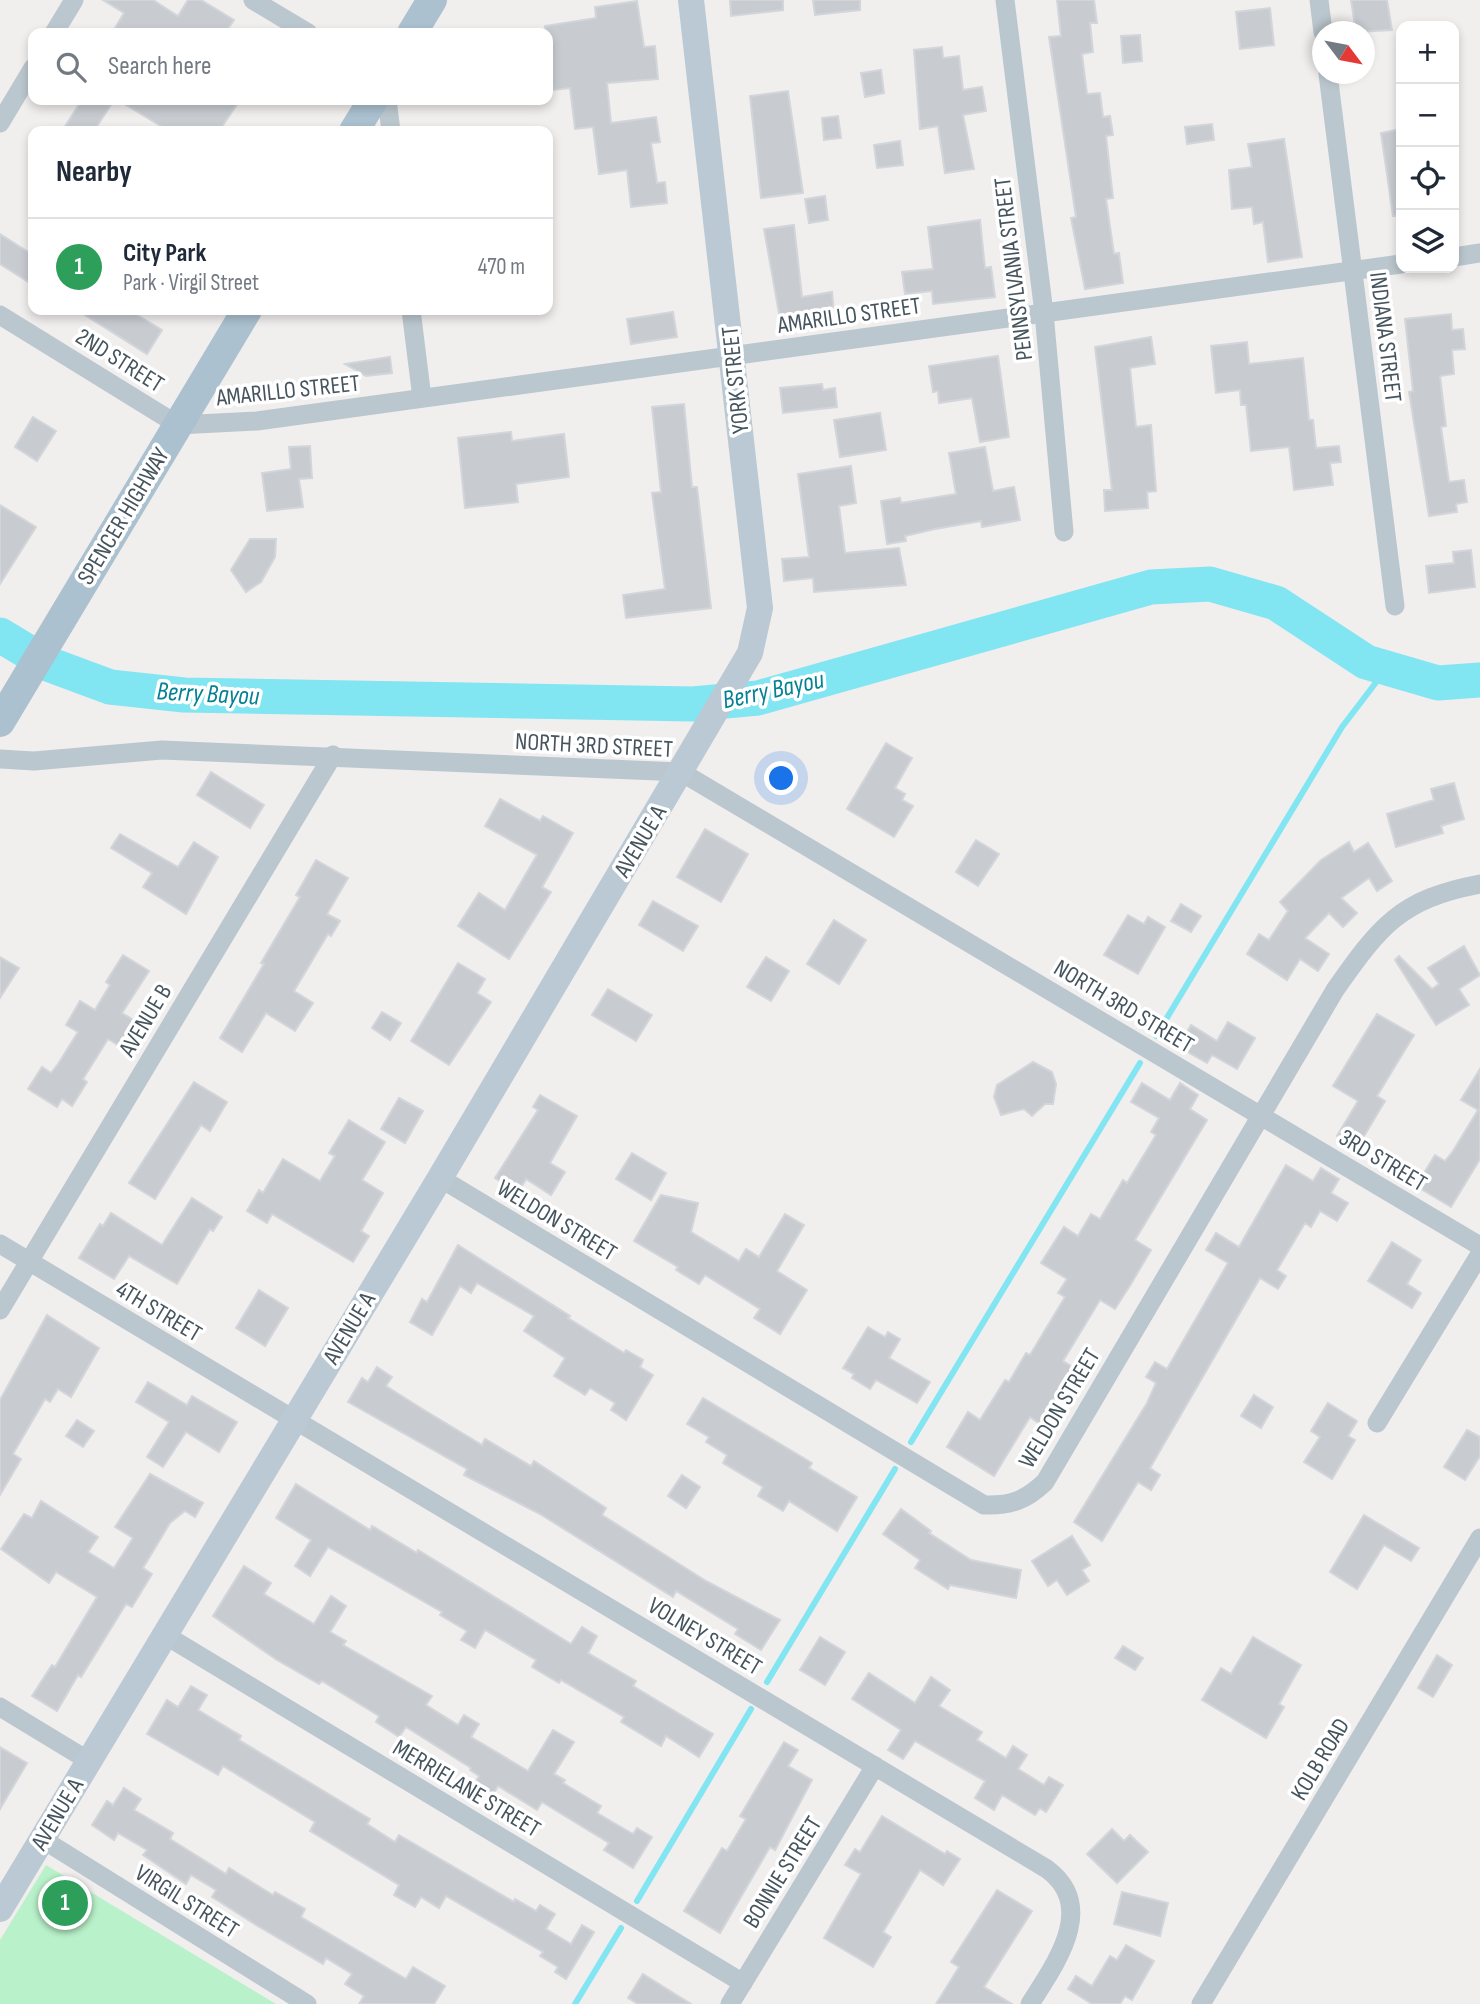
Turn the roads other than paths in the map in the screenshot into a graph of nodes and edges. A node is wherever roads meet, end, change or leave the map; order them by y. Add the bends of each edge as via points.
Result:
1 (74, 0) edge
2 (253, 0) edge
3 (691, 0) edge
4 (1005, 0) edge
5 (1319, 0) edge
6 (436, 1) edge
7 (1322, 21) edge
8 (57, 28) edge
9 (300, 28) edge
10 (416, 28) edge
11 (28, 76) edge
12 (1329, 84) edge
13 (370, 105) edge
14 (388, 105) edge
15 (0, 123) edge
16 (357, 126) edge
17 (390, 126) edge
18 (1480, 253) edge
19 (1459, 256) edge
20 (1396, 265) edge
21 (1353, 271) junction
22 (1044, 313) junction
23 (0, 315) edge
24 (244, 315) edge
25 (412, 315) edge
26 (733, 356) junction
27 (422, 398) junction
28 (178, 425) junction
29 (1064, 533) dead end
30 (1395, 606) dead end
31 (5, 713) edge
32 (696, 745) joint
33 (333, 755) junction
34 (0, 759) edge
35 (681, 772) junction
36 (1480, 884) edge
37 (1261, 1115) junction
38 (440, 1178) junction
39 (0, 1244) edge
40 (1480, 1246) edge
41 (1480, 1254) edge
42 (29, 1261) junction
43 (0, 1310) edge
44 (294, 1420) junction
45 (1377, 1423) dead end
46 (1480, 1538) edge
47 (165, 1635) junction
48 (0, 1707) edge
49 (89, 1761) junction
50 (876, 1766) junction
51 (42, 1839) junction
52 (0, 1909) edge
53 (743, 1983) junction
54 (307, 2004) edge
55 (730, 2004) edge
56 (1030, 2004) edge
57 (1201, 2004) edge

1 - 8 street
2 - 9 street
3 - 26 street, YORK STREET
4 - 22 street, PENNSYLVANIA STREET
5 - 7 street
6 - 10 main road
11 - 15 street
12 - 21 street, INDIANA STREET
13 - 16 main road
14 - 17 street
18 - 19 street
20 - 21 street, AMARILLO STREET
21 - 22 street, AMARILLO STREET
21 - 30 street, INDIANA STREET
22 - 26 street, AMARILLO STREET
22 - 29 street, PENNSYLVANIA STREET
23 - 28 street, 2ND STREET
24 - 28 main road, SPENCER HIGHWAY
25 - 27 street
26 - 27 street, AMARILLO STREET
26 - 32 street, YORK STREET via 760,608 750,653
27 - 28 street, AMARILLO STREET via 257,421
28 - 31 main road, SPENCER HIGHWAY
32 - 35 street, AVENUE A
33 - 34 street, NORTH 3RD STREET via 162,750 34,761
33 - 35 street, NORTH 3RD STREET
33 - 42 street, AVENUE B
35 - 37 street, NORTH 3RD STREET
35 - 38 street, AVENUE A
36 - 37 street, WELDON STREET via 1441,891 1405,909 1371,939
37 - 38 street, WELDON STREET via 1045,1482 1028,1498 1005,1505 984,1505
37 - 40 street, 3RD STREET
38 - 44 street, AVENUE A
39 - 42 street, 4TH STREET
41 - 45 street
42 - 43 street, AVENUE B
42 - 44 street, 4TH STREET
44 - 47 street, AVENUE A
44 - 50 street, VOLNEY STREET
46 - 57 street, KOLB ROAD
47 - 49 street, AVENUE A
47 - 53 street, MERRIELANE STREET
48 - 49 street
49 - 51 street, AVENUE A
50 - 53 street, BONNIE STREET
50 - 56 street, VOLNEY STREET via 1060,1879 1071,1910 1064,1945
51 - 52 street, AVENUE A
51 - 54 street, VIRGIL STREET
53 - 55 street, BONNIE STREET

